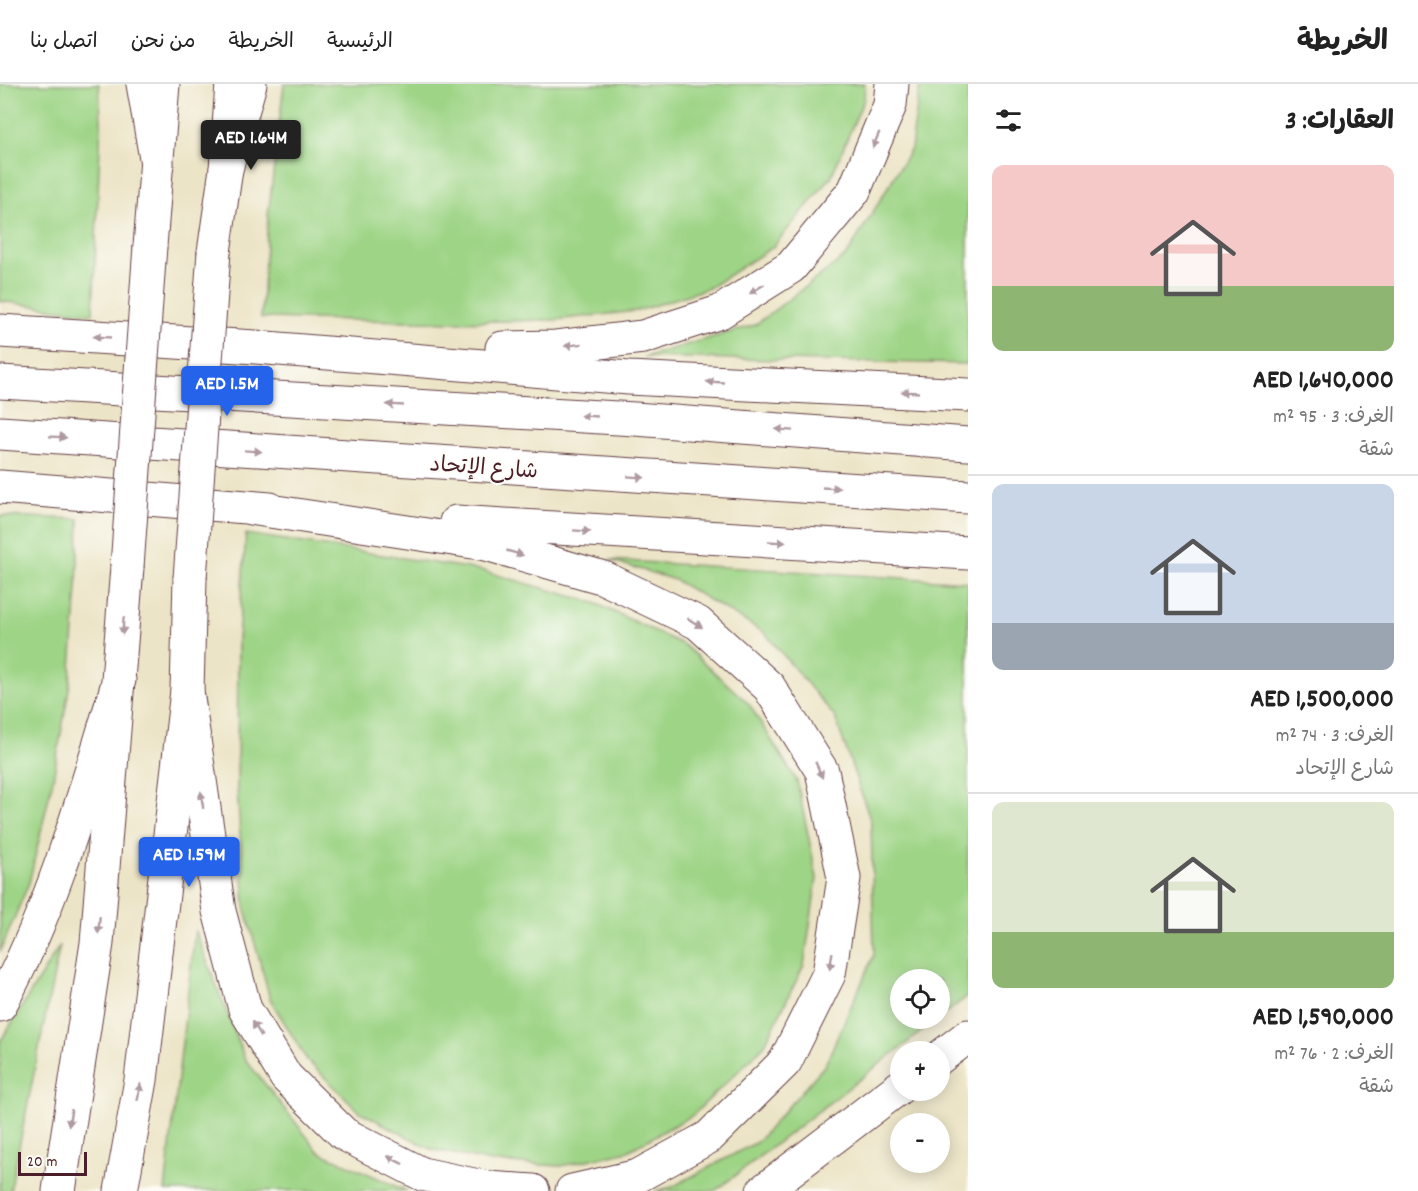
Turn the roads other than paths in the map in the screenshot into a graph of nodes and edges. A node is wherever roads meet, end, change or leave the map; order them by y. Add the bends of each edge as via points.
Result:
1 (143, 84) edge
2 (163, 84) edge
3 (232, 84) edge
4 (250, 84) edge
5 (892, 84) edge
6 (157, 164) junction
7 (226, 169) junction
8 (8, 331) edge
9 (255, 346) junction
10 (0, 382) edge
11 (968, 395) edge
12 (0, 434) edge
13 (968, 444) edge
14 (0, 489) edge
15 (968, 496) edge
16 (250, 508) junction
17 (968, 553) edge
18 (119, 680) junction
19 (187, 691) junction
20 (0, 1005) edge
21 (968, 1036) edge
22 (950, 1050) edge
23 (890, 1095) edge
24 (58, 1191) edge
25 (122, 1191) edge
26 (533, 1191) edge
27 (572, 1191) edge
28 (763, 1191) edge

1 - 6 main road
2 - 6 main road
3 - 7 main road
4 - 7 main road
5 -> 9 main road via 890,105 854,191 791,267 720,312 643,337 556,347
6 -> 18 main road, bridge
7 - 19 main road, bridge via 214,252 190,578
9 -> 8 main road
11 -> 9 main road via 629,378
13 -> 10 main road via 635,419
12 -> 15 main road, شارع الإتحاد
14 - 16 main road
16 -> 17 main road
16 -> 27 main road via 486,544 604,578 698,623 770,687 822,771 844,878 829,974 785,1062 709,1137 638,1176
18 - 20 main road via 53,891
18 -> 24 main road via 97,943
25 -> 19 main road via 141,1080
26 -> 19 main road via 488,1188 422,1174 344,1134 286,1077 245,1009 219,911
21 - 22 main road
23 - 28 main road

